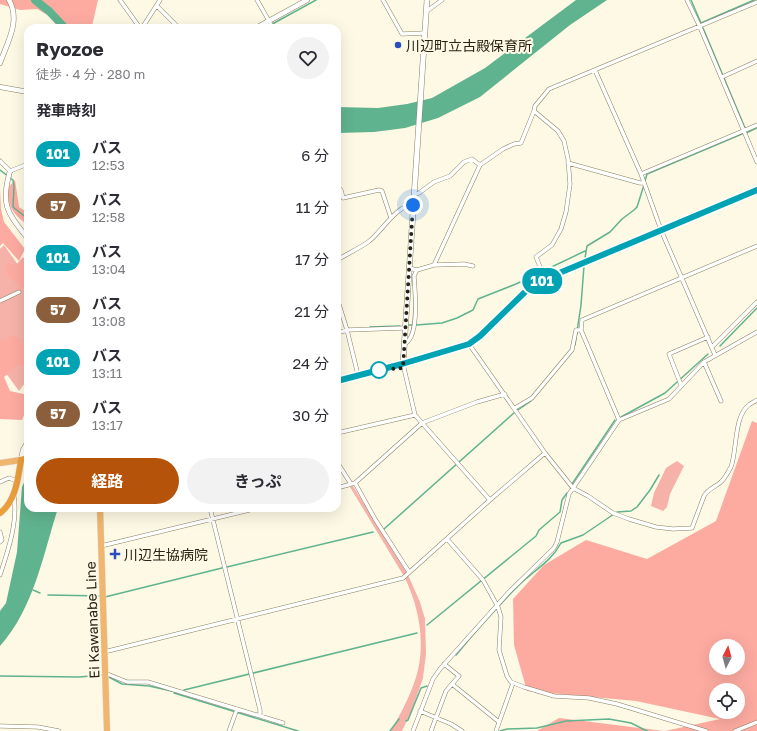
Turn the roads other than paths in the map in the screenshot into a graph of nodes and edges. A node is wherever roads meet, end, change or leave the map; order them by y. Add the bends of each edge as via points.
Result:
1 (10, 0) edge
2 (120, 0) edge
3 (160, 0) edge
4 (257, 0) edge
5 (307, 0) edge
6 (383, 0) edge
7 (427, 0) edge
8 (442, 0) edge
9 (687, 0) edge
10 (757, 2) edge
11 (157, 6) junction
12 (427, 11) junction
13 (138, 24) edge
14 (143, 24) edge
15 (175, 24) edge
16 (271, 24) edge
17 (700, 27) junction
18 (425, 33) junction
19 (757, 61) edge
20 (0, 63) edge
21 (595, 70) junction
22 (723, 76) junction
23 (0, 88) edge
24 (24, 91) edge
25 (534, 111) junction
26 (757, 125) edge
27 (743, 131) junction
28 (0, 161) edge
29 (757, 162) edge
30 (568, 163) junction
31 (480, 165) junction
32 (24, 166) edge
33 (10, 172) junction
34 (641, 174) junction
35 (644, 184) junction
36 (341, 190) edge
37 (757, 190) edge
38 (414, 195) junction
39 (413, 205) junction
40 (391, 218) junction
41 (661, 230) junction
42 (24, 234) edge
43 (757, 246) edge
44 (341, 258) edge
45 (434, 265) junction
46 (473, 266) dead end
47 (409, 268) junction
48 (417, 270) junction
49 (683, 278) junction
50 (545, 279) junction
51 (19, 292) dead end
52 (0, 301) edge
53 (757, 302) edge
54 (341, 310) edge
55 (404, 328) junction
56 (347, 329) junction
57 (579, 330) junction
58 (341, 331) edge
59 (757, 332) edge
60 (708, 337) junction
61 (404, 344) junction
62 (469, 344) junction
63 (712, 348) junction
64 (715, 355) junction
65 (704, 362) junction
66 (402, 364) junction
67 (358, 375) junction
68 (341, 380) edge
69 (680, 382) junction
70 (505, 394) junction
71 (721, 400) dead end
72 (757, 400) edge
73 (516, 410) junction
74 (415, 415) junction
75 (619, 420) junction
76 (422, 423) junction
77 (341, 432) edge
78 (24, 448) edge
79 (545, 453) junction
80 (24, 459) edge
81 (21, 460) junction
82 (0, 463) edge
83 (341, 468) edge
84 (17, 481) junction
85 (0, 482) edge
86 (353, 484) junction
87 (341, 487) edge
88 (573, 488) junction
89 (14, 496) junction
90 (490, 500) junction
91 (100, 512) edge
92 (211, 512) edge
93 (242, 512) edge
94 (0, 513) edge
95 (213, 519) junction
96 (0, 532) edge
97 (447, 539) junction
98 (0, 542) edge
99 (102, 546) junction
100 (409, 572) junction
101 (0, 575) edge
102 (498, 607) junction
103 (237, 619) junction
104 (104, 652) junction
105 (444, 664) junction
106 (105, 675) junction
107 (513, 683) junction
108 (452, 684) junction
109 (236, 711) junction
110 (420, 711) junction
111 (260, 716) junction
112 (436, 718) junction
113 (499, 722) junction
114 (757, 722) edge
115 (283, 723) dead end
116 (0, 726) edge
117 (59, 731) edge
118 (107, 731) edge
119 (229, 731) edge
120 (413, 731) edge
121 (431, 731) edge
122 (462, 731) edge
123 (496, 731) edge
124 (706, 731) edge
125 (735, 731) edge

1 - 20 street via 13,9 13,30
2 - 13 street
3 - 11 street
4 - 16 street
5 - 16 street
6 - 18 street via 402,34
7 - 12 main road
8 - 12 street
9 - 17 street
10 - 17 street
11 - 14 street
11 - 15 street
12 - 18 main road
17 - 21 street
17 - 22 street
18 - 38 main road
19 - 22 street
21 - 25 street via 549,89 534,106
21 - 34 street
22 - 27 street
23 - 24 street
25 - 30 street via 558,131 566,147
25 - 31 street via 521,143 503,149
26 - 27 street
27 - 29 street
27 - 34 street
28 - 33 street
30 - 35 street
30 - 50 street via 570,190 561,229 552,245 536,257
31 - 38 street via 467,160 450,176 434,182
31 - 45 street
32 - 33 street
33 - 42 street via 6,181 5,205
34 - 35 street
35 - 41 street
36 - 40 street via 343,198 382,191
37 - 41 highway
38 - 39 main road
39 - 40 street via 407,206
39 - 47 main road
40 - 44 street via 368,242
41 - 49 street
41 - 50 highway
43 - 49 street
45 - 46 street
45 - 48 street
47 - 48 street
47 - 55 main road
48 - 61 street via 414,276 415,323 410,338
49 - 57 street via 582,320
49 - 60 street
50 - 62 highway via 526,291
51 - 52 street
53 - 63 street
54 - 56 street
55 - 56 street
55 - 61 main road
56 - 58 street
56 - 67 street
57 - 73 street via 572,350 532,398
57 - 75 street
59 - 64 street
60 - 63 street
60 - 69 street via 669,354
61 - 66 main road
62 - 66 highway
62 - 70 street
63 - 64 street
64 - 65 street
65 - 69 street
65 - 71 street
66 - 67 highway
66 - 74 street
67 - 68 highway
69 - 75 street via 669,399
70 - 73 street
70 - 76 street
72 - 88 street via 745,408 738,427 732,464 722,481 706,492 692,528 656,527 615,514
73 - 79 street
74 - 76 street
74 - 77 street
75 - 88 street
76 - 86 street
76 - 90 street
78 - 81 street
79 - 88 street
79 - 90 street
80 - 81 highway
81 - 82 main road
81 - 84 highway
83 - 86 street
84 - 85 street via 9,478
84 - 89 highway
86 - 87 street
86 - 100 street
88 - 102 street via 554,548
89 - 94 highway
89 - 101 street via 14,522
90 - 97 street
91 - 99 main road, Ei Kawanabe Line
92 - 95 street
93 - 95 street
95 - 99 street
95 - 103 street
96 - 98 street
97 - 100 street
97 - 102 street via 483,579
99 - 104 main road, Ei Kawanabe Line
100 - 103 street via 396,580
102 - 105 street
102 - 107 street via 501,617 499,650 507,676
103 - 104 street
103 - 111 street
104 - 106 main road, Ei Kawanabe Line
105 - 108 street via 459,676
105 - 110 street via 433,679
106 - 109 street via 127,682 148,682
106 - 118 main road, Ei Kawanabe Line
107 - 113 street
107 - 124 street via 554,696 589,698 617,704
108 - 112 street via 446,691
108 - 113 street
109 - 111 street
109 - 119 street
110 - 112 street
110 - 120 street
111 - 115 street
112 - 121 street
112 - 122 street
113 - 123 street
114 - 125 street
116 - 117 street via 38,727

